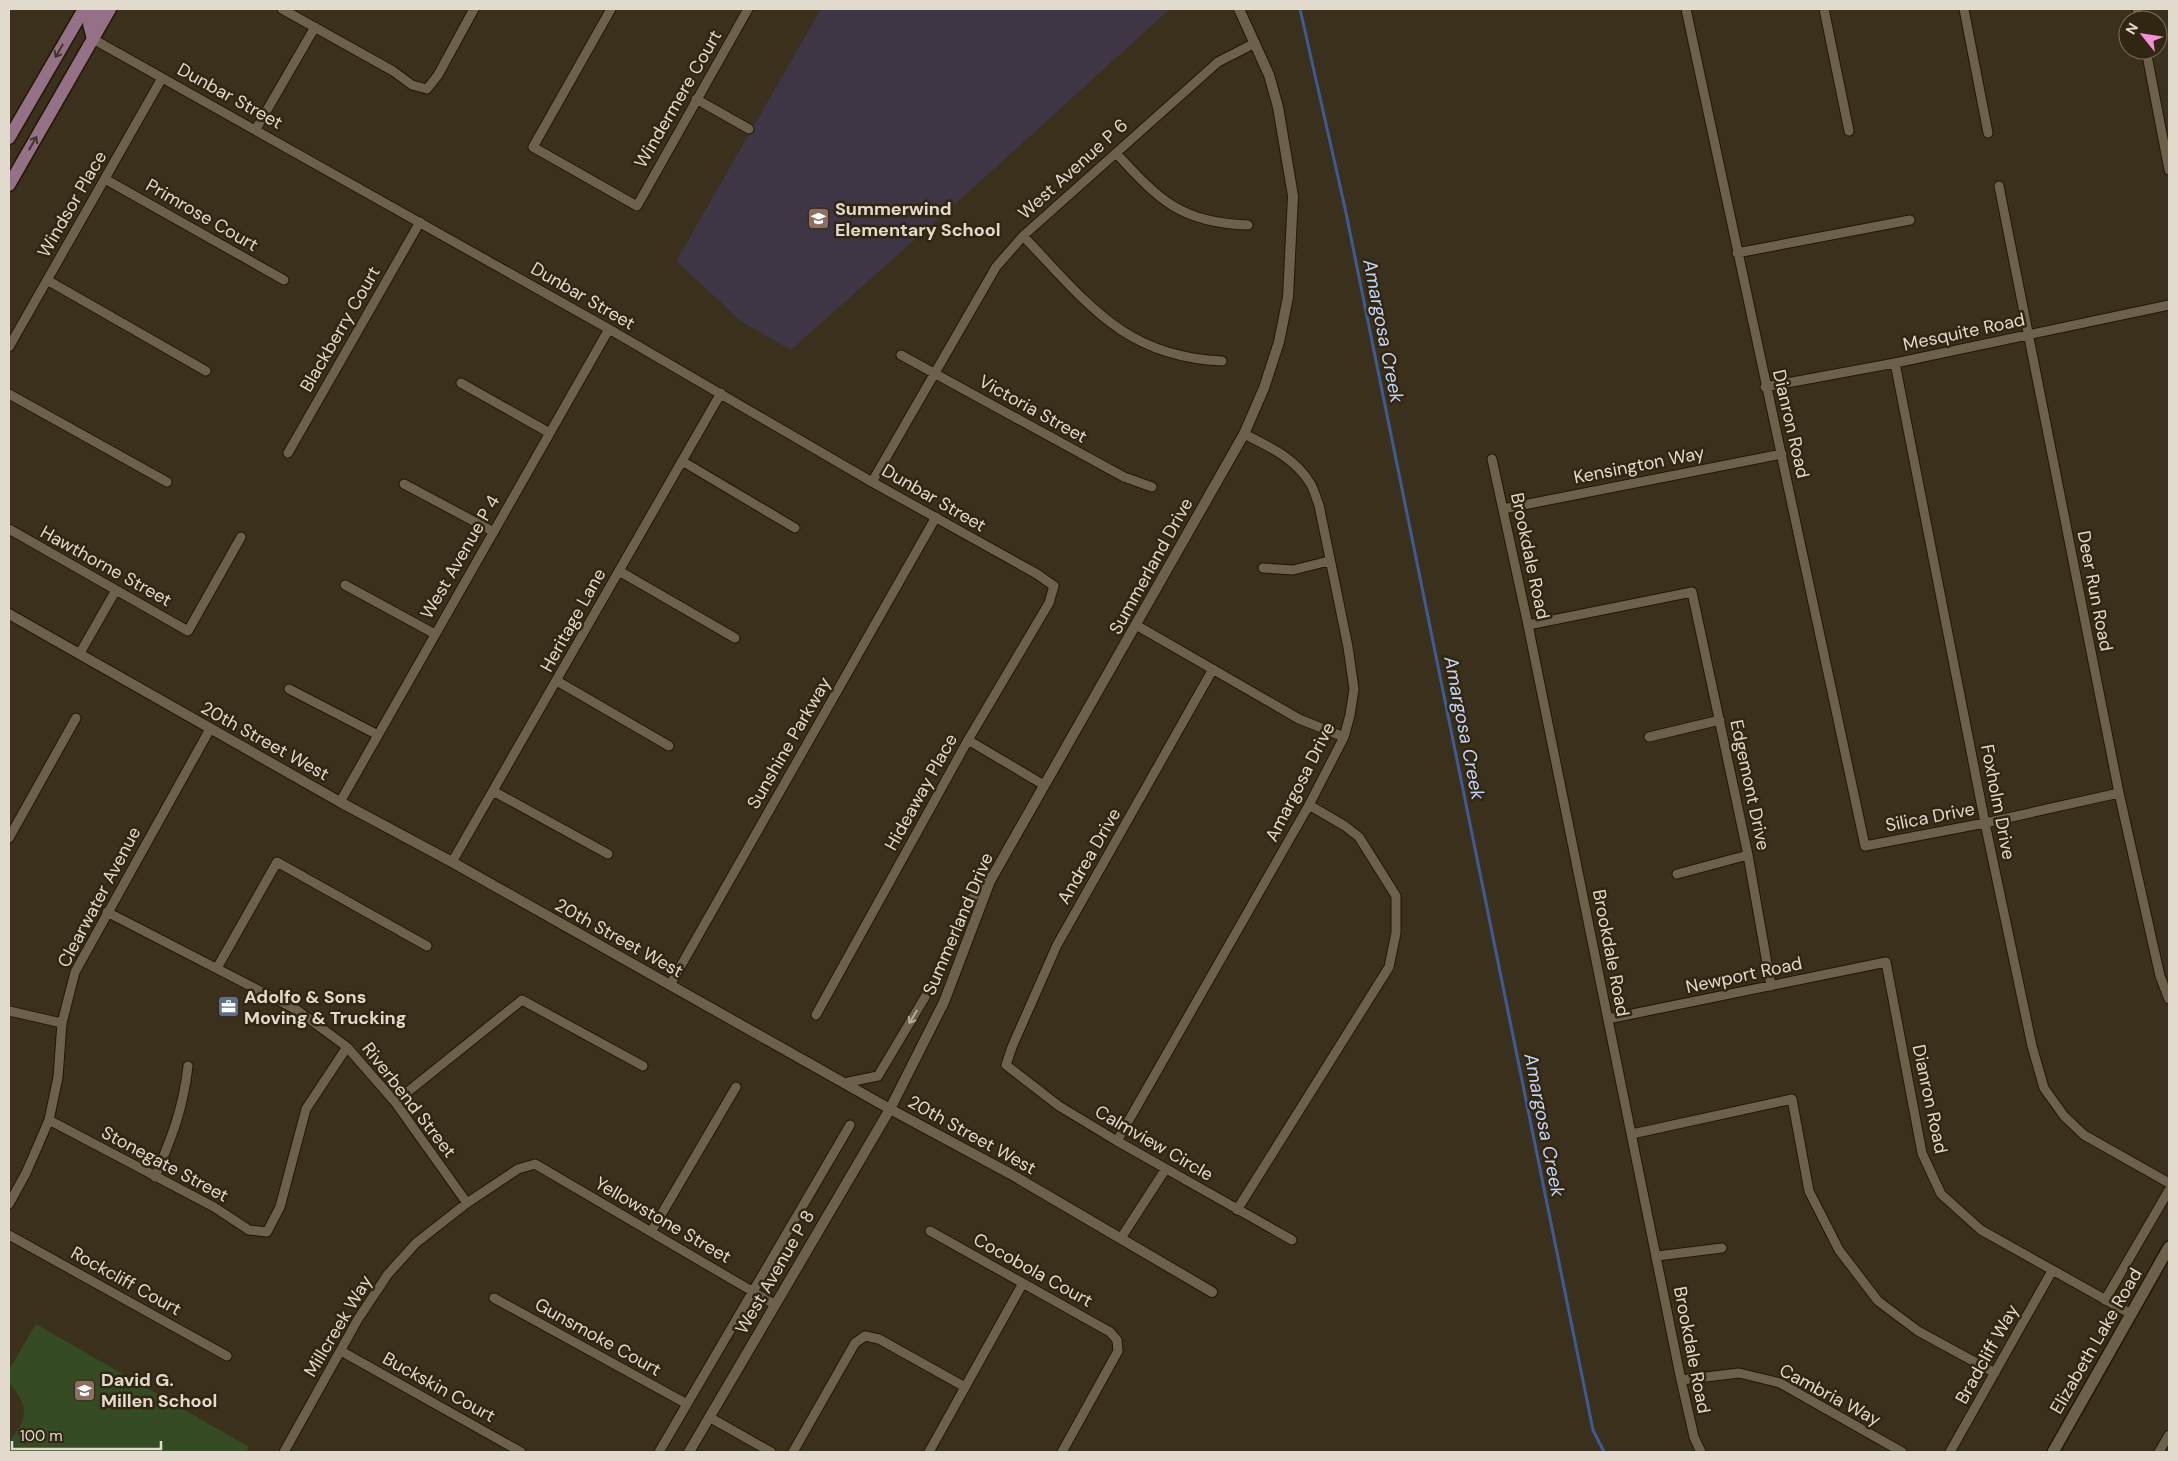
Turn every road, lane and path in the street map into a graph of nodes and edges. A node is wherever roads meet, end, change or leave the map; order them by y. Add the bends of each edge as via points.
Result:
1 (84, 9) edge
2 (97, 9) edge
3 (110, 9) edge
4 (282, 9) edge
5 (474, 9) edge
6 (611, 9) edge
7 (748, 9) edge
8 (1239, 9) edge
9 (1686, 9) edge
10 (1824, 9) edge
11 (1964, 9) edge
12 (314, 27) junction
13 (93, 39) junction
14 (1255, 43) junction
15 (2148, 60) edge
16 (162, 78) junction
17 (696, 99) junction
18 (256, 129) junction
19 (749, 129) dead end
20 (1849, 131) dead end
21 (1988, 133) dead end
22 (9, 138) edge
23 (1116, 153) junction
24 (2169, 170) edge
25 (105, 179) junction
26 (9, 185) edge
27 (1999, 186) dead end
28 (1910, 220) dead end
29 (420, 222) junction
30 (1248, 225) dead end
31 (1022, 236) junction
32 (1737, 253) junction
33 (47, 280) junction
34 (284, 280) dead end
35 (2169, 305) edge
36 (609, 329) junction
37 (2028, 335) junction
38 (9, 346) edge
39 (901, 355) dead end
40 (1222, 361) dead end
41 (1895, 363) junction
42 (206, 371) dead end
43 (935, 374) junction
44 (461, 383) dead end
45 (1765, 387) junction
46 (721, 393) junction
47 (9, 394) edge
48 (548, 432) junction
49 (1244, 434) junction
50 (288, 453) dead end
51 (1782, 454) junction
52 (1492, 459) dead end
53 (682, 461) junction
54 (168, 482) dead end
55 (872, 482) junction
56 (404, 484) dead end
57 (1152, 487) dead end
58 (1503, 509) junction
59 (936, 517) junction
60 (795, 528) dead end
61 (9, 529) edge
62 (494, 532) junction
63 (241, 537) dead end
64 (1329, 561) junction
65 (1263, 568) dead end
66 (619, 571) junction
67 (345, 585) dead end
68 (1054, 586) joint
69 (116, 590) junction
70 (9, 614) edge
71 (1136, 625) junction
72 (1528, 625) junction
73 (435, 634) junction
74 (735, 638) dead end
75 (80, 653) junction
76 (1213, 669) junction
77 (557, 681) junction
78 (289, 689) dead end
79 (76, 718) dead end
80 (1720, 720) junction
81 (210, 729) junction
82 (378, 735) junction
83 (1344, 737) junction
84 (1648, 737) dead end
85 (968, 740) junction
86 (669, 746) dead end
87 (1044, 785) junction
88 (493, 791) junction
89 (2118, 793) junction
90 (340, 802) junction
91 (1309, 805) junction
92 (1985, 823) junction
93 (9, 838) edge
94 (1865, 846) joint
95 (608, 854) dead end
96 (1748, 855) junction
97 (452, 862) junction
98 (997, 869) junction
99 (1677, 874) dead end
100 (107, 912) junction
101 (426, 946) dead end
102 (1886, 962) joint
103 (217, 968) junction
104 (670, 985) junction
105 (1771, 986) junction
106 (2169, 1000) edge
107 (9, 1011) edge
108 (816, 1015) dead end
109 (1608, 1019) junction
110 (62, 1023) junction
111 (347, 1047) junction
112 (1006, 1065) joint
113 (188, 1066) dead end
114 (643, 1066) dead end
115 (844, 1083) junction
116 (736, 1087) dead end
117 (395, 1102) junction
118 (890, 1109) junction
119 (49, 1120) junction
120 (850, 1124) dead end
121 (1632, 1134) junction
122 (1117, 1141) junction
123 (535, 1164) joint
124 (1164, 1170) junction
125 (155, 1177) junction
126 (2169, 1183) edge
127 (2169, 1190) edge
128 (467, 1203) junction
129 (9, 1204) edge
130 (1237, 1210) junction
131 (930, 1231) dead end
132 (651, 1232) junction
133 (9, 1235) edge
134 (1121, 1238) junction
135 (1292, 1240) dead end
136 (2169, 1247) edge
137 (1722, 1248) dead end
138 (1657, 1256) junction
139 (2052, 1270) junction
140 (1023, 1283) junction
141 (754, 1291) junction
142 (1212, 1292) dead end
143 (494, 1298) dead end
144 (2105, 1300) junction
145 (774, 1304) junction
146 (2131, 1314) junction
147 (341, 1351) junction
148 (227, 1356) dead end
149 (1995, 1373) junction
150 (1681, 1380) junction
151 (965, 1387) junction
152 (687, 1404) junction
153 (709, 1417) junction
154 (2169, 1435) edge
155 (284, 1452) edge
156 (520, 1452) edge
157 (658, 1452) edge
158 (689, 1452) edge
159 (771, 1452) edge
160 (793, 1452) edge
161 (929, 1452) edge
162 (1062, 1452) edge
163 (1701, 1452) edge
164 (1902, 1452) edge
165 (1950, 1452) edge
166 (2053, 1452) edge
167 (2159, 1452) edge

1 -> 22 main road
2 - 13 main road via 89,24
3 - 13 main road
4 - 12 street
5 - 12 street via 427,89 412,85
6 - 17 street, Windermere Court via 533,147 637,206
7 - 17 street, Windermere Court
8 - 14 street, Summerland Drive
9 - 32 street, Dianron Road
10 - 20 street
11 - 21 street
12 - 18 street
13 - 16 street, Dunbar Street
26 -> 13 main road
14 - 23 street, West Avenue P 6 via 1218,62
14 - 49 street, Summerland Drive via 1278,107 1293,196 1293,237 1288,297 1279,342
15 - 24 street
16 - 18 street, Dunbar Street
16 - 25 street, Windsor Place
17 - 19 street
18 - 29 street, Dunbar Street
23 - 30 street via 1161,200 1207,221
23 - 31 street, West Avenue P 6
25 - 33 street, Windsor Place
25 - 34 street, Primrose Court
27 - 37 street, Deer Run Road
28 - 32 street
29 - 36 street, Dunbar Street
29 - 50 street, Blackberry Court
31 - 40 street via 1099,315 1122,333 1148,346 1195,360
31 - 43 street, West Avenue P 6 via 996,267
32 - 45 street, Dianron Road
33 - 38 street, Windsor Place
33 - 42 street
35 - 37 street, Mesquite Road
36 - 46 street, Dunbar Street
36 - 48 street, West Avenue P 4
37 - 41 street, Mesquite Road
37 - 89 street, Deer Run Road
39 - 43 street, Victoria Street
41 - 45 street, Mesquite Road
41 - 92 street, Foxholm Drive
43 - 55 street, West Avenue P 6
43 - 57 street, Victoria Street via 1124,477
44 - 48 street
45 - 51 street, Dianron Road
46 - 53 street, Heritage Lane
46 - 55 street, Dunbar Street
47 - 54 street
48 - 62 street, West Avenue P 4
49 - 64 street, Amargosa Drive via 1293,463 1310,483 1319,505
49 - 71 street, Summerland Drive
51 - 58 street, Kensington Way
51 - 94 street, Dianron Road
52 - 58 street, Brookdale Road
53 - 60 street
53 - 66 street, Heritage Lane
55 - 59 street, Dunbar Street
56 - 62 street
58 - 72 street, Brookdale Road
59 - 68 street, Dunbar Street
59 - 104 street, Sunshine Parkway
61 - 69 street, Hawthorne Street
62 - 73 street, West Avenue P 4
63 - 69 street, Hawthorne Street via 188,631
64 - 65 street via 1292,570
64 - 83 street, Amargosa Drive via 1354,689
66 - 74 street
66 - 77 street, Heritage Lane
67 - 73 street
68 - 85 street, Hideaway Place via 1049,603
69 - 75 street
70 - 75 street, 20th Street West
71 - 76 street
71 - 87 street, Summerland Drive
72 - 80 street, Edgemont Drive via 1692,592
72 - 109 street, Brookdale Road
73 - 82 street, West Avenue P 4
75 - 81 street, 20th Street West
76 - 83 street via 1299,719
76 - 112 street, Andrea Drive via 1057,945
77 - 86 street
77 - 88 street, Heritage Lane
78 - 82 street
79 - 93 street
80 - 84 street
80 - 96 street, Edgemont Drive
81 - 90 street, 20th Street West
81 - 100 street, Clearwater Avenue
82 - 90 street, West Avenue P 4
83 - 91 street, Amargosa Drive
85 - 87 street
85 - 108 street, Hideaway Place
87 - 98 street, Summerland Drive
88 - 95 street
88 - 97 street, Heritage Lane
89 - 92 street, Silica Drive
89 - 106 street, Deer Run Road via 2160,976
90 - 97 street, 20th Street West
91 - 122 street, Amargosa Drive
91 - 130 street via 1359,837 1396,896 1396,933 1389,967
92 - 94 street, Silica Drive
92 - 126 street, Foxholm Drive via 2032,1046 2044,1088 2064,1116 2084,1135
96 - 99 street
96 - 105 street, Edgemont Drive
97 - 104 street, 20th Street West
98 -> 115 street via 966,904 931,986 878,1076
98 - 118 street, Summerland Drive via 944,1002
100 - 103 street, Riverbend Street
100 - 110 street, Clearwater Avenue via 75,972
101 - 103 street via 277,862
102 - 105 street, Newport Road
102 - 139 street, Dianron Road via 1922,1153 1941,1194 1982,1230
103 - 111 street, Riverbend Street via 297,1010
104 - 115 street, 20th Street West
105 - 109 street, Newport Road
107 - 110 street
109 - 121 street, Brookdale Road
110 - 119 street, Clearwater Avenue via 58,1076
111 - 117 street, Riverbend Street
111 - 125 street, Stonegate Street via 306,1109 280,1207 267,1232 248,1230 214,1207
112 - 122 street, Calmview Circle via 1059,1106
113 - 125 street via 176,1128
114 - 117 street via 522,1000
115 - 118 street, 20th Street West
116 - 132 street
117 - 128 street, Riverbend Street
118 - 134 street, 20th Street West
118 - 145 street, West Avenue P 8
119 - 125 street, Stonegate Street
119 - 129 street, Clearwater Avenue
120 - 141 street, West Avenue P 8
121 - 138 street, Brookdale Road
121 - 149 street via 1792,1099 1809,1191 1840,1250 1878,1301 1918,1330
122 - 124 street, Calmview Circle
123 - 128 street, Millcreek Way via 518,1169
123 - 132 street, Yellowstone Street
124 - 130 street, Calmview Circle
124 - 134 street
127 - 144 street
128 - 147 street, Millcreek Way via 416,1243 388,1274
130 - 135 street, Calmview Circle
131 - 140 street, Cocobola Court
132 - 141 street, Yellowstone Street
133 - 148 street, Rockcliff Court
134 - 142 street, 20th Street West
136 - 146 main road, Elizabeth Lake Road
137 - 138 street
138 - 150 street, Brookdale Road
139 - 144 street, Dianron Road
139 - 149 street, Bradcliff Way
140 - 151 street
140 - 162 street, Cocobola Court via 1110,1332 1116,1340 1118,1351
141 - 145 street, Yellowstone Street
141 - 152 street, West Avenue P 8
143 - 152 street, Gunsmoke Court
144 - 146 street, Dianron Road
145 - 153 street, West Avenue P 8
146 - 166 main road, Elizabeth Lake Road
147 - 155 street, Millcreek Way
147 - 156 street, Buckskin Court
149 - 165 street, Bradcliff Way
150 - 163 street, Brookdale Road via 1694,1437
150 - 164 street, Cambria Way via 1739,1373 1780,1383
151 - 160 street via 879,1339 865,1336 855,1343
151 - 161 street
152 - 157 street, West Avenue P 8
153 - 158 street, West Avenue P 8
153 - 159 street
154 - 167 street

